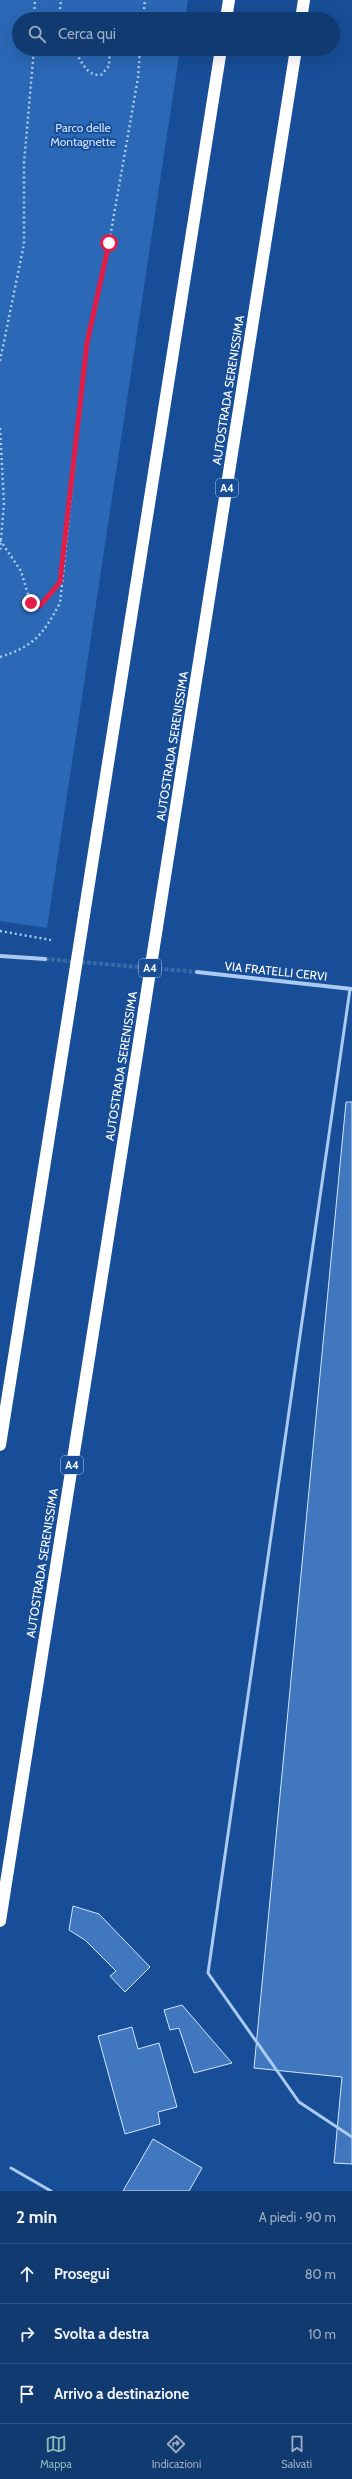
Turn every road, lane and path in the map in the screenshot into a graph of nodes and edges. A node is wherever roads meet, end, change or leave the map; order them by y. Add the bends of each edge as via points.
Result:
1 (35, 0) edge
2 (61, 0) edge
3 (144, 0) edge
4 (229, 0) edge
5 (304, 0) edge
6 (34, 12) edge
7 (60, 12) edge
8 (143, 12) edge
9 (227, 12) edge
10 (302, 12) edge
11 (34, 56) edge
12 (77, 56) edge
13 (110, 56) edge
14 (140, 56) edge
15 (220, 56) edge
16 (295, 56) edge
17 (0, 362) edge
18 (0, 428) edge
19 (0, 540) edge
20 (2, 543) junction
21 (0, 551) edge
22 (60, 582) junction
23 (0, 657) edge
24 (0, 931) edge
25 (51, 940) dead end
26 (0, 956) edge
27 (45, 958) tunnel mouth
28 (197, 972) tunnel mouth
29 (351, 989) edge
30 (0, 1444) edge
31 (0, 1921) edge
32 (352, 2137) edge
33 (11, 2168) dead end
34 (51, 2191) edge

1 - 6 path
2 - 7 path
3 - 8 path
4 - 9 highway
5 - 10 highway
11 - 17 path via 24,163 24,244
12 - 13 path via 87,72 101,75 109,66
14 - 22 path via 138,78 109,243 87,343
15 - 30 highway, bridge
16 - 31 highway, AUTOSTRADA SERENISSIMA / A4, bridge
18 - 20 path via 3,464
19 - 20 path
20 - 21 path
20 - 22 path via 21,571 29,598 34,605 40,606
22 - 23 path via 60,603 44,632 17,651
24 - 25 path
26 - 27 street
28 - 29 street, VIA FRATELLI CERVI
29 - 32 lane via 208,1973 300,2102
33 - 34 lane

